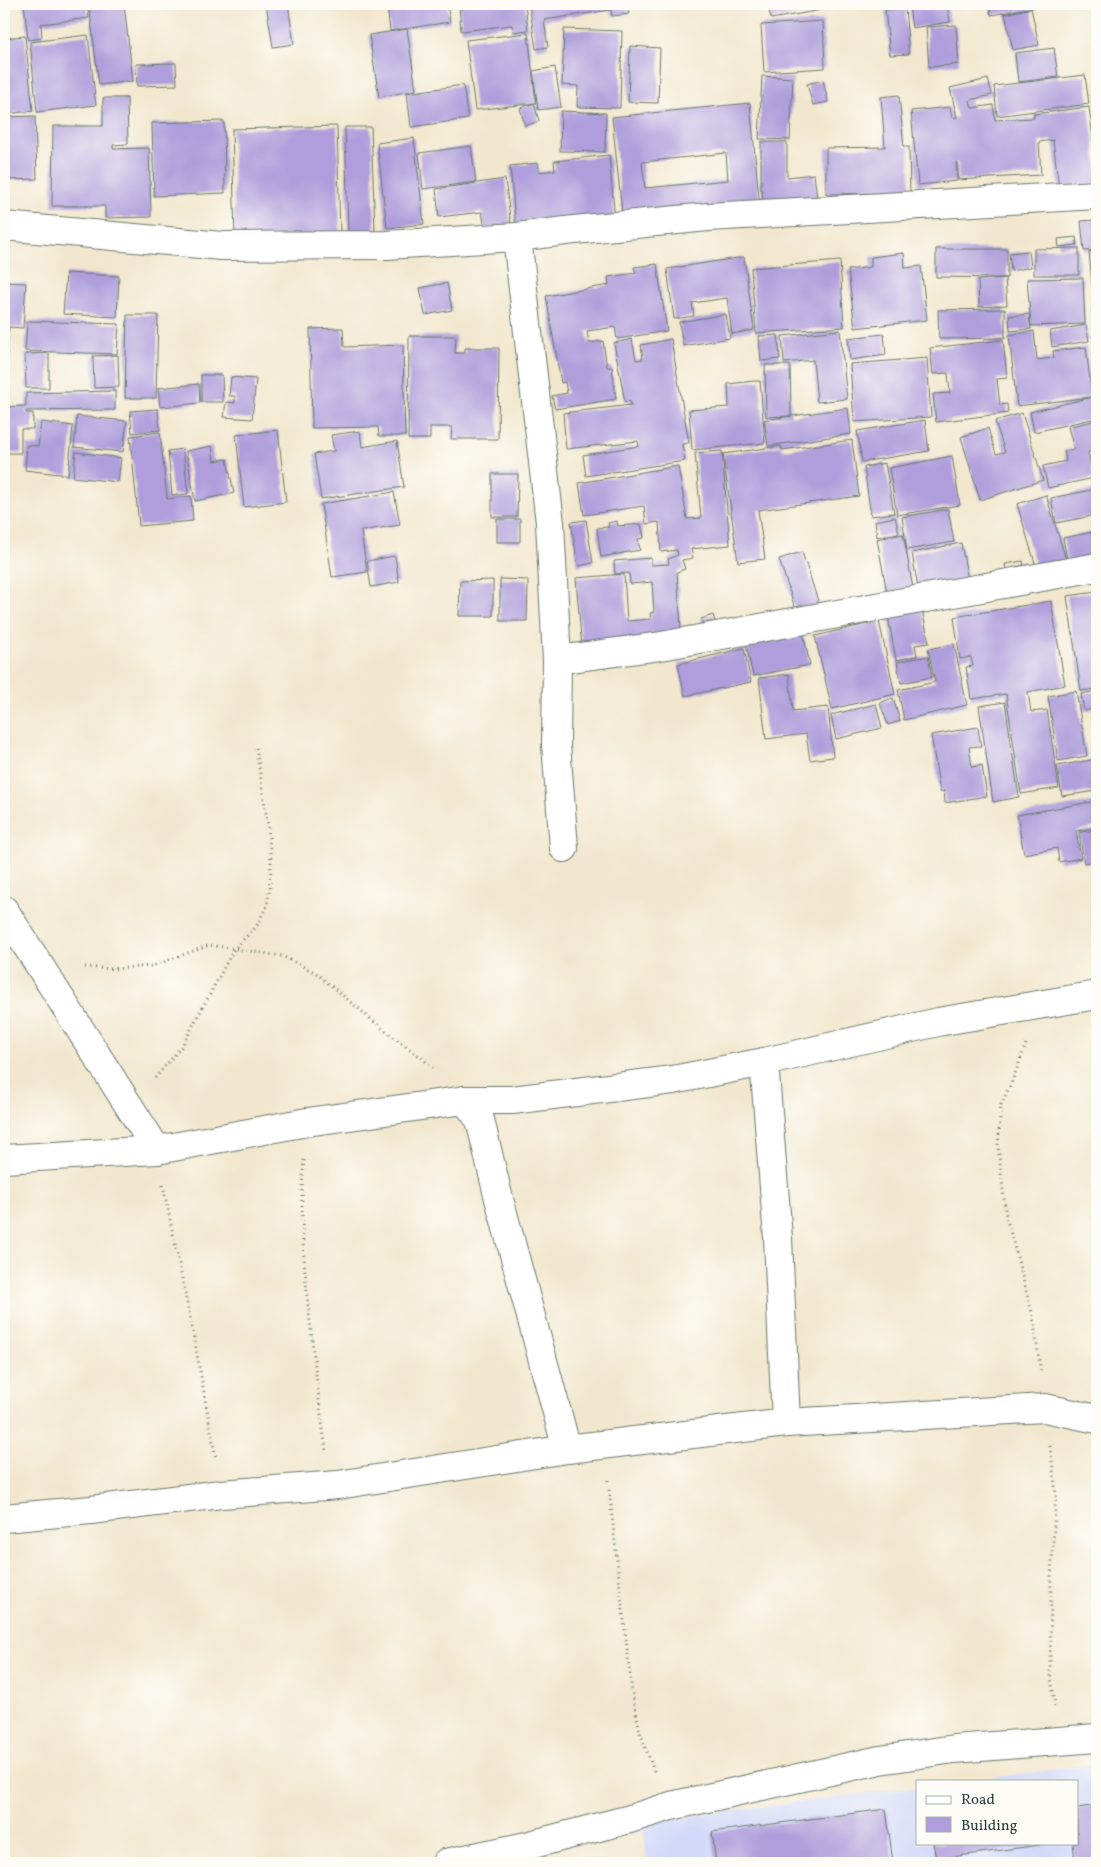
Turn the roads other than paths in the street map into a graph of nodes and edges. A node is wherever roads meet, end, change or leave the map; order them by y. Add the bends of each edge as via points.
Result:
1 (1097, 195) edge
2 (4, 226) edge
3 (517, 237) junction
4 (1097, 567) edge
5 (557, 660) junction
6 (564, 848) dead end
7 (4, 910) edge
8 (1097, 995) edge
9 (764, 1062) junction
10 (465, 1100) junction
11 (157, 1150) junction
12 (4, 1160) edge
13 (1097, 1419) edge
14 (786, 1424) junction
15 (567, 1449) junction
16 (4, 1518) edge
17 (1097, 1738) edge
18 (446, 1863) edge

1 - 3 street via 708,217
2 - 3 street via 222,246 387,245
3 - 5 street via 550,523
4 - 5 street via 671,644
5 - 6 street via 556,745
7 - 11 street
8 - 9 street via 938,1022
9 - 10 street via 673,1080 512,1100
9 - 14 street via 778,1238
10 - 11 street via 307,1122
10 - 15 street via 480,1120
11 - 12 street
13 - 14 street via 1045,1408
14 - 15 street
15 - 16 street via 338,1484
17 - 18 street via 954,1749 880,1760 671,1806 621,1822

